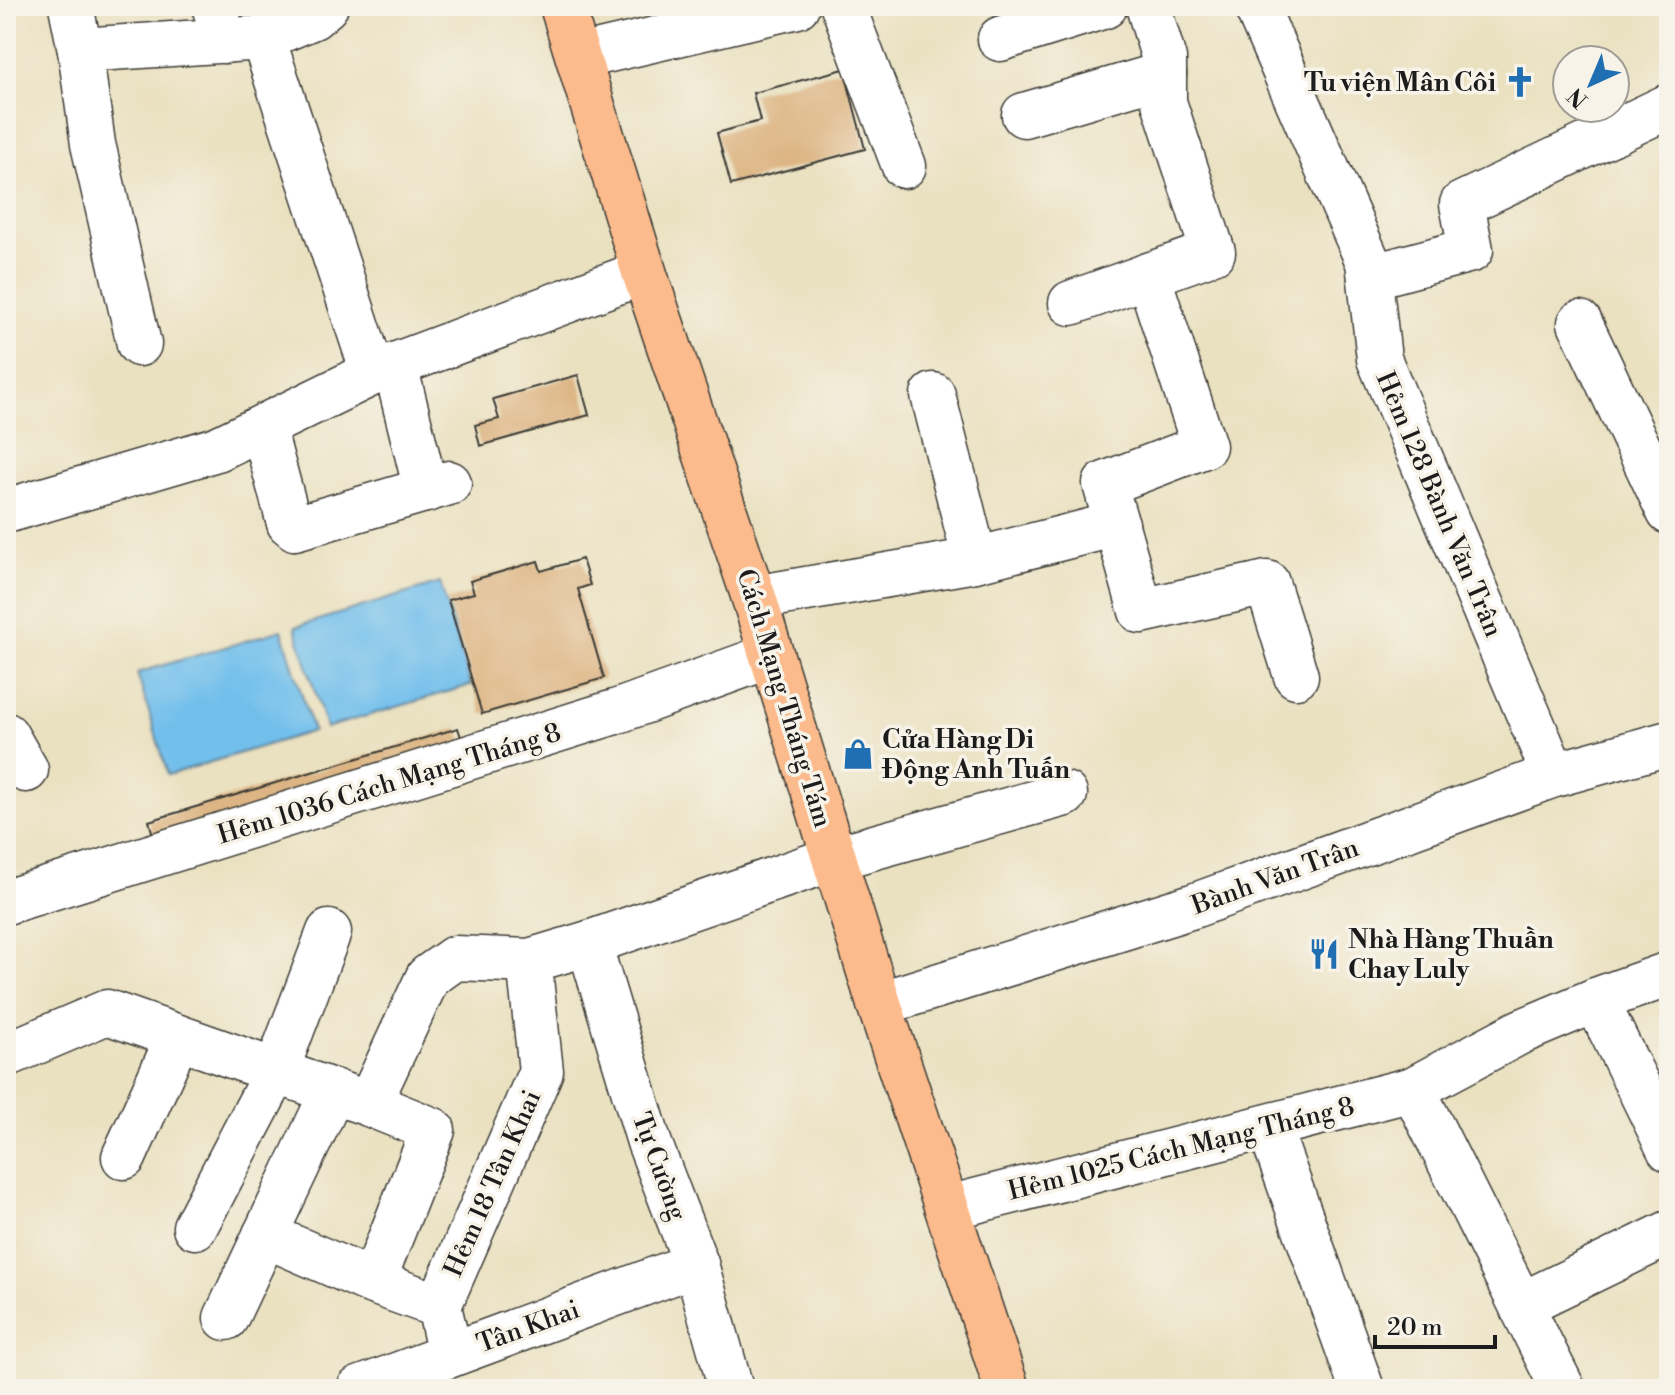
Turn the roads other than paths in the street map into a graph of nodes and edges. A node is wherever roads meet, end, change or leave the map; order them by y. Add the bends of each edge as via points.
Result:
1 (71, 6) edge
2 (326, 6) edge
3 (562, 6) edge
4 (797, 6) edge
5 (843, 6) edge
6 (1105, 6) edge
7 (1148, 6) edge
8 (1256, 6) edge
9 (234, 29) edge
10 (1000, 39) dead end
11 (80, 50) junction
12 (579, 57) junction
13 (1164, 74) junction
14 (1669, 106) edge
15 (1024, 115) dead end
16 (904, 166) dead end
17 (644, 272) junction
18 (1148, 275) junction
19 (1370, 277) junction
20 (1071, 303) dead end
21 (1580, 323) dead end
22 (139, 344) dead end
23 (384, 369) junction
24 (933, 395) dead end
25 (263, 427) junction
26 (6, 511) edge
27 (1669, 512) edge
28 (1117, 524) junction
29 (975, 560) junction
30 (754, 598) junction
31 (770, 656) junction
32 (1296, 676) dead end
33 (1669, 743) edge
34 (1554, 775) junction
35 (1065, 794) dead end
36 (835, 858) junction
37 (6, 902) edge
38 (329, 932) dead end
39 (589, 943) junction
40 (529, 961) junction
41 (1669, 974) edge
42 (1596, 1000) junction
43 (879, 1004) junction
44 (178, 1037) junction
45 (6, 1055) edge
46 (276, 1072) junction
47 (1413, 1089) junction
48 (351, 1098) junction
49 (1269, 1127) junction
50 (1669, 1149) edge
51 (124, 1157) dead end
52 (948, 1208) junction
53 (195, 1227) dead end
54 (1669, 1233) edge
55 (265, 1235) junction
56 (696, 1264) junction
57 (373, 1282) junction
58 (1521, 1305) junction
59 (439, 1306) junction
60 (226, 1318) dead end
61 (450, 1355) junction
62 (359, 1389) edge
63 (731, 1389) edge
64 (1007, 1389) edge
65 (1362, 1389) edge
66 (1563, 1389) edge

1 - 11 street
2 - 9 street via 313,17
3 - 12 main road, Cách Mạng Tháng Tám
4 - 12 street
5 - 16 street
6 - 10 street
7 - 13 street
8 - 19 street, Hẻm 128 Bành Văn Trân via 1364,251
9 - 11 street
9 - 23 street
11 - 22 street via 93,144
12 - 17 main road, Cách Mạng Tháng Tám
13 - 15 street
13 - 18 street via 1164,102 1213,252
14 - 19 street via 1462,204 1471,250
17 - 23 street
17 - 30 main road, Cách Mạng Tháng Tám
18 - 20 street
18 - 28 street via 1204,446 1105,484
19 - 34 street, Hẻm 128 Bành Văn Trân via 1379,359
21 - 27 street
23 - 25 street
23 - 25 street via 438,487 295,528
24 - 29 street
25 - 26 street via 217,449
28 - 29 street
28 - 32 street via 1141,611 1267,583
29 - 30 street
30 - 31 main road, Cách Mạng Tháng Tám
31 - 36 main road, Cách Mạng Tháng Tám
31 - 37 street, Hẻm 1036 Cách Mạng Tháng 8 via 618,711
33 - 34 street, Bành Văn Trân
34 - 43 street, Bành Văn Trân via 1193,906
35 - 36 street
36 - 39 street
36 - 43 main road, Cách Mạng Tháng Tám
38 - 46 street
39 - 40 street
39 - 56 street, Tự Cường via 649,1142
40 - 48 street via 455,958 428,977
40 - 59 street, Hẻm 18 Tân Khai via 541,1071
41 - 42 street, Hẻm 1025 Cách Mạng Tháng 8
42 - 47 street, Hẻm 1025 Cách Mạng Tháng 8 via 1520,1032
42 - 50 street
43 - 52 main road, Cách Mạng Tháng Tám
44 - 45 street via 107,1012
44 - 46 street
44 - 51 street
46 - 48 street
46 - 53 street
47 - 49 street, Hẻm 1025 Cách Mạng Tháng 8
47 - 58 street
48 - 55 street
48 - 57 street via 433,1130
49 - 52 street, Hẻm 1025 Cách Mạng Tháng 8
49 - 65 street
52 - 64 main road, Cách Mạng Tháng Tám
54 - 58 street
55 - 57 street
55 - 60 street
56 - 61 street, Tân Khai
56 - 63 street, Tự Cường
57 - 59 street
58 - 66 street
59 - 61 street, Hẻm 18 Tân Khai
61 - 62 street, Tân Khai

